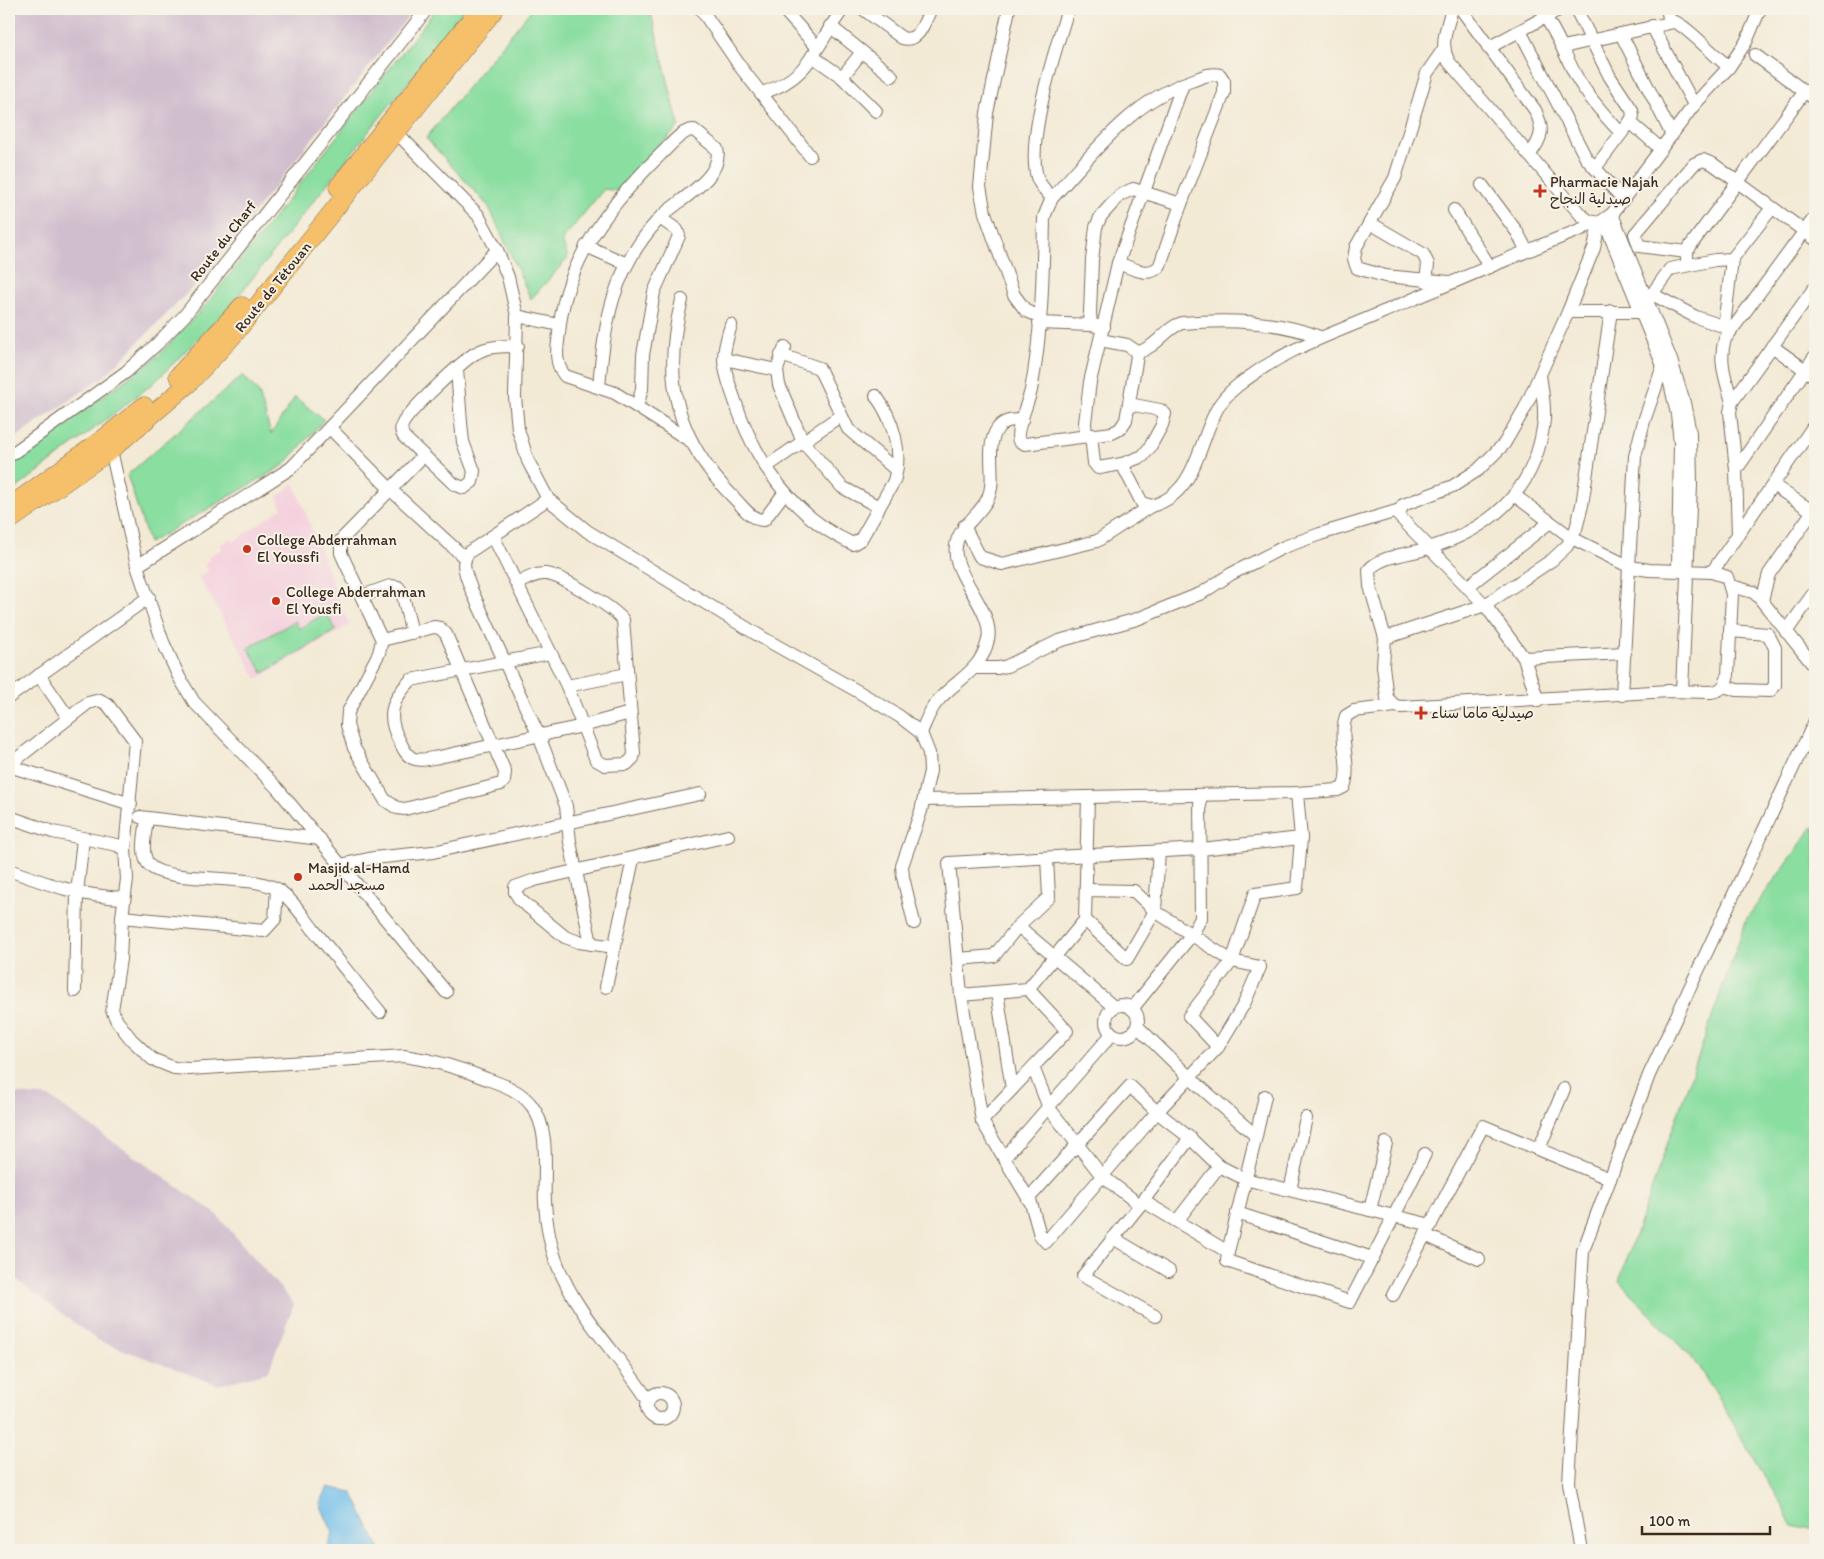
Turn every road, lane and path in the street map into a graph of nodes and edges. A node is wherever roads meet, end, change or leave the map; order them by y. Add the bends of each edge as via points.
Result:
1 (427, 9) edge
2 (479, 9) edge
3 (495, 9) edge
4 (701, 9) edge
5 (783, 9) edge
6 (843, 9) edge
7 (863, 9) edge
8 (1009, 9) edge
9 (1068, 9) edge
10 (1452, 9) edge
11 (1461, 9) edge
12 (1560, 9) edge
13 (1576, 9) edge
14 (1667, 9) edge
15 (1760, 9) edge
16 (926, 11) edge
17 (1546, 18) junction
18 (1670, 22) junction
19 (830, 26) junction
20 (1652, 26) junction
21 (1520, 31) junction
22 (1621, 34) junction
23 (1592, 42) junction
24 (1488, 48) junction
25 (1563, 48) junction
26 (1443, 50) junction
27 (815, 51) junction
28 (862, 52) junction
29 (1755, 55) dead end
30 (1729, 67) junction
31 (892, 76) dead end
32 (842, 77) junction
33 (1183, 84) junction
34 (1805, 91) junction
35 (762, 93) junction
36 (1815, 99) edge
37 (1694, 105) junction
38 (876, 111) dead end
39 (1630, 122) junction
40 (1620, 132) junction
41 (397, 133) junction
42 (1672, 134) junction
43 (1661, 149) junction
44 (1530, 155) junction
45 (810, 156) dead end
46 (1595, 168) junction
47 (1738, 182) junction
48 (1482, 186) dead end
49 (1143, 190) junction
50 (1052, 198) junction
51 (1623, 199) junction
52 (1181, 204) junction
53 (1772, 208) junction
54 (1454, 210) dead end
55 (1815, 217) edge
56 (660, 218) junction
57 (1602, 220) junction
58 (1370, 223) junction
59 (1810, 236) edge
60 (586, 246) junction
61 (497, 250) junction
62 (1527, 251) junction
63 (1687, 258) junction
64 (1732, 259) junction
65 (1118, 263) junction
66 (627, 264) junction
67 (1490, 267) junction
68 (1426, 281) junction
69 (1454, 282) junction
70 (1815, 287) edge
71 (682, 300) dead end
72 (1648, 305) junction
73 (1611, 311) junction
74 (1682, 311) junction
75 (1568, 312) junction
76 (517, 316) junction
77 (1039, 319) junction
78 (559, 325) junction
79 (730, 325) dead end
80 (1091, 325) junction
81 (1104, 327) junction
82 (1728, 328) junction
83 (1320, 337) junction
84 (1100, 340) junction
85 (518, 346) junction
86 (1772, 346) junction
87 (1136, 354) junction
88 (1815, 356) edge
89 (724, 359) junction
90 (1663, 366) junction
91 (457, 369) junction
92 (777, 370) junction
93 (1540, 374) junction
94 (1811, 374) edge
95 (599, 387) junction
96 (876, 396) dead end
97 (1732, 402) junction
98 (1129, 404) junction
99 (637, 407) junction
100 (840, 416) junction
101 (1022, 420) junction
102 (1815, 424) edge
103 (330, 428) junction
104 (1089, 435) junction
105 (692, 442) junction
106 (803, 442) junction
107 (110, 450) junction
108 (9, 456) edge
109 (424, 456) junction
110 (1122, 464) junction
111 (766, 468) junction
112 (896, 470) junction
113 (1736, 470) junction
114 (1772, 485) junction
115 (391, 490) junction
116 (785, 492) junction
117 (1514, 495) junction
118 (548, 499) junction
119 (1151, 506) junction
120 (9, 507) edge
121 (879, 508) junction
122 (1400, 510) junction
123 (1815, 511) edge
124 (9, 521) edge
125 (1550, 522) junction
126 (964, 526) junction
127 (1738, 535) junction
128 (493, 536) junction
129 (1572, 538) junction
130 (1428, 548) junction
131 (465, 558) junction
132 (137, 566) junction
133 (1630, 567) junction
134 (1682, 570) junction
135 (1712, 572) junction
136 (517, 584) junction
137 (1731, 586) junction
138 (1467, 587) junction
139 (1815, 591) edge
140 (362, 596) junction
141 (149, 597) junction
142 (1762, 600) junction
143 (1485, 605) junction
144 (1730, 631) junction
145 (412, 632) junction
146 (1786, 632) junction
147 (1384, 638) junction
148 (382, 640) junction
149 (550, 653) junction
150 (1625, 653) junction
151 (1524, 658) junction
152 (506, 662) junction
153 (1815, 667) edge
154 (975, 668) junction
155 (461, 671) junction
156 (627, 674) junction
157 (39, 675) junction
158 (567, 686) junction
159 (1724, 686) junction
160 (1682, 691) junction
161 (1622, 695) junction
162 (9, 697) edge
163 (1538, 701) junction
164 (1395, 706) junction
165 (630, 713) junction
166 (68, 717) junction
167 (1815, 720) edge
168 (583, 726) junction
169 (921, 733) junction
170 (539, 736) junction
171 (494, 745) junction
172 (9, 766) edge
173 (1297, 793) junction
174 (700, 794) dead end
175 (1200, 795) junction
176 (1088, 797) junction
177 (924, 800) junction
178 (131, 810) junction
179 (9, 817) edge
180 (147, 818) junction
181 (567, 822) junction
182 (728, 836) dead end
183 (1300, 838) junction
184 (83, 839) junction
185 (320, 839) junction
186 (1201, 849) junction
187 (126, 850) junction
188 (1159, 851) junction
189 (1087, 855) junction
190 (1047, 858) junction
191 (633, 859) junction
192 (340, 865) junction
193 (9, 870) edge
194 (578, 871) junction
195 (277, 889) junction
196 (1086, 890) junction
197 (77, 893) junction
198 (124, 898) junction
199 (1155, 910) junction
200 (122, 917) junction
201 (1085, 920) junction
202 (914, 923) dead end
203 (1018, 926) junction
204 (1193, 934) junction
205 (591, 944) junction
206 (615, 947) junction
207 (1054, 958) junction
208 (958, 959) junction
209 (1232, 961) junction
210 (606, 988) dead end
211 (1028, 988) junction
212 (75, 991) dead end
213 (446, 992) dead end
214 (997, 992) junction
215 (961, 996) junction
216 (1114, 1008) junction
217 (1132, 1009) junction
218 (380, 1012) dead end
219 (1137, 1026) junction
220 (1112, 1034) junction
221 (1218, 1047) junction
222 (1033, 1067) junction
223 (1190, 1077) junction
224 (1012, 1089) junction
225 (1564, 1089) dead end
226 (1265, 1096) dead end
227 (1049, 1108) junction
228 (1157, 1112) junction
229 (1306, 1118) dead end
230 (982, 1121) junction
231 (1256, 1136) junction
232 (1190, 1138) junction
233 (1386, 1143) dead end
234 (1078, 1146) junction
235 (1539, 1150) junction
236 (1424, 1154) dead end
237 (1004, 1158) junction
238 (1219, 1166) junction
239 (1102, 1176) junction
240 (1245, 1179) junction
241 (1610, 1179) junction
242 (1290, 1190) junction
243 (1028, 1199) junction
244 (1141, 1203) junction
245 (1370, 1210) junction
246 (1237, 1213) junction
247 (1394, 1216) junction
248 (1177, 1221) junction
249 (1428, 1230) junction
250 (1113, 1238) junction
251 (1228, 1252) junction
252 (1372, 1258) junction
253 (1479, 1259) dead end
254 (1170, 1271) dead end
255 (1393, 1295) dead end
256 (1155, 1316) dead end
257 (648, 1400) dead end
258 (1581, 1550) edge

1 - 108 street, Route du Charf via 178,322 126,372
2 - 120 highway, Route de Tétouan via 218,334 179,375 141,408
3 - 41 highway, Route de Tétouan
4 - 35 street
5 - 27 street
6 - 19 street
7 - 16 street via 907,39 916,35
8 - 77 street via 987,113 980,187 985,213 1014,295 1026,310
9 - 50 street via 1052,60 1036,141 1037,178
10 - 26 street
11 - 24 street
12 - 17 street
13 - 23 street
14 - 18 street
15 - 30 street via 1746,42
17 - 21 street
17 - 25 street
18 - 20 street
18 - 30 street via 1683,25
19 - 27 street
19 - 28 street
20 - 22 street
20 - 37 street
21 - 24 street
21 - 46 street via 1586,158
22 - 23 street
22 - 42 street
23 - 25 street
23 - 39 street via 1632,110
24 - 44 street via 1535,110 1542,127 1541,139
25 - 40 street via 1577,78
26 - 44 street via 1457,73
26 - 58 street via 1427,73 1395,178
27 - 32 street
27 - 35 street via 799,76
28 - 31 street
28 - 32 street
29 - 34 street
30 - 37 street
32 - 38 street
33 - 49 street
33 - 50 street via 1154,98 1120,124
33 - 52 street via 1216,74 1223,78 1224,93
34 - 36 street
34 - 47 street
35 - 45 street
37 - 42 street
39 - 40 street
39 - 43 street
40 - 46 street
41 - 61 street via 478,215
41 - 107 highway, Route de Tétouan via 232,337 188,384
42 - 43 street
43 - 51 street
44 - 57 street via 1580,214
46 - 51 street
47 - 53 street
47 - 63 street
47 - 63 street via 1713,164 1698,161 1635,234 1639,246
48 - 62 street via 1517,232
49 - 52 street
49 - 65 street
49 - 80 street via 1133,188 1120,195 1101,216 1096,227
50 - 77 street via 1044,217
51 - 57 street
52 - 65 street via 1157,270 1142,272
53 - 59 street
53 - 64 street
54 - 67 street
55 - 59 street
56 - 60 street via 706,180 716,167 717,149 694,130 682,135 630,186
56 - 66 street via 644,236
56 - 99 street via 677,230 679,236 654,292
57 - 62 street
57 - 72 street
57 - 75 street
58 - 68 street via 1423,254 1428,264
58 - 68 street via 1354,253 1357,268 1376,275
59 - 82 street
60 - 66 street
60 - 78 street via 574,272
61 - 76 street via 511,286
61 - 103 street
62 - 67 street
63 - 64 street
63 - 72 street via 1666,272
64 - 82 street
65 - 81 street
66 - 95 street via 614,290 608,312
67 - 69 street
68 - 69 street
69 - 83 street
70 - 86 street
71 - 105 street via 674,328 671,360 680,415
72 - 73 street
72 - 74 street
72 - 74 street
72 - 90 street
72 - 134 street via 1671,360 1690,432 1692,460
73 - 75 street
73 - 129 street via 1582,506
74 - 82 street
75 - 93 street
76 - 78 street
76 - 85 street
77 - 80 street
77 - 101 street via 1034,374
78 - 95 street via 557,353 560,370 576,381
79 - 89 street
80 - 81 street
81 - 84 street
82 - 97 street via 1722,357
83 - 87 street via 1246,322 1182,323 1176,324 1147,350
83 - 119 street via 1283,354 1230,392 1213,418 1194,469 1170,496
84 - 87 street via 1127,345
84 - 104 street via 1085,423
85 - 91 street via 475,353
85 - 118 street via 515,397 518,429 528,461
86 - 94 street
86 - 97 street
87 - 98 street
88 - 94 street
89 - 92 street
89 - 111 street via 740,417
90 - 133 street via 1636,456
90 - 134 street via 1677,414 1680,443
91 - 109 street via 402,424 404,438
91 - 109 street via 460,424 474,470 472,482 464,488 459,487
92 - 100 street via 783,351 819,368
92 - 106 street via 779,385
93 - 117 street via 1544,419 1541,437 1526,479
93 - 122 street via 1514,429 1490,459 1453,486 1403,505
94 - 113 street
95 - 99 street
96 - 112 street via 891,421
97 - 113 street via 1730,412
98 - 104 street via 1126,420 1120,429
98 - 110 street via 1160,410 1166,417 1142,456
99 - 105 street
100 - 106 street
100 - 112 street via 856,438
101 - 104 street via 1017,436 1022,443
101 - 126 street via 1007,421 996,431 990,491 980,510
102 - 114 street
103 - 115 street
103 - 132 street via 291,468
104 - 110 street via 1096,467 1104,469
105 - 116 street via 729,493 756,519 768,517
106 - 111 street
106 - 121 street via 842,487
107 - 124 highway, Route de Tétouan
107 - 132 street
109 - 115 street
110 - 119 street via 1142,503
111 - 116 street
112 - 121 street via 894,481
113 - 127 street
114 - 123 street
114 - 127 street
115 - 131 street
115 - 140 street via 341,540 341,552
116 - 121 street via 824,528 853,544 859,542
117 - 125 street
117 - 130 street via 1484,524
118 - 128 street
118 - 169 street via 587,531 899,716
119 - 126 street via 1097,541 1002,564 977,555
122 - 130 street via 1400,519
122 - 154 street via 1284,547 1202,593 1150,614 1059,641 1006,666
123 - 142 street via 1769,574
125 - 129 street
125 - 138 street
126 - 154 street via 956,543 956,556 989,632 988,642
127 - 135 street
128 - 131 street
128 - 136 street
129 - 133 street
129 - 143 street via 1552,560
130 - 138 street
130 - 147 street via 1377,563 1369,570
131 - 152 street via 464,566 471,589
132 - 141 street
133 - 134 street
133 - 150 street
134 - 135 street
134 - 160 street
135 - 137 street via 1727,577
136 - 149 street
136 - 156 street via 547,574 573,586 620,616 625,631
137 - 142 street via 1753,592
137 - 144 street
138 - 143 street
139 - 146 street
140 - 145 street via 390,586 400,588
140 - 148 street
141 - 157 street
141 - 185 street via 178,677 194,702 277,788
142 - 146 street
143 - 147 street
143 - 151 street
144 - 159 street via 1728,674
144 - 159 street via 1768,634 1775,648 1775,685 1770,691 1737,690
145 - 148 street
145 - 155 street via 434,627 442,630
146 - 153 street
147 - 164 street via 1385,692
148 - 171 street via 379,653 348,712 347,725 354,748 385,800 397,808 405,808 501,784 505,772
149 - 152 street
149 - 158 street
150 - 151 street
150 - 161 street
151 - 163 street
152 - 155 street
152 - 170 street
154 - 169 street via 937,701
155 - 171 street
155 - 171 street via 411,680 392,712 396,735 407,755 416,759
156 - 158 street
156 - 165 street
157 - 162 street
157 - 166 street
158 - 168 street
159 - 160 street via 1717,691
160 - 161 street
161 - 163 street
163 - 164 street
164 - 173 street via 1354,711 1346,716 1342,726 1347,778 1344,786 1338,790
165 - 168 street
165 - 168 street via 634,753 627,764 612,766 600,763
166 - 172 street
166 - 178 street via 94,700 100,700 116,713 135,741
167 - 241 street via 1649,1075
168 - 170 street
169 - 177 street via 929,753 930,770
170 - 171 street
170 - 181 street via 565,801
172 - 178 street
173 - 175 street
173 - 183 street
174 - 181 street
175 - 176 street
175 - 186 street
176 - 177 street
176 - 189 street
177 - 202 street via 902,866
178 - 180 street
178 - 187 street
179 - 184 street
180 - 185 street
180 - 195 street via 144,853 153,868 171,874
181 - 192 street via 433,852
181 - 194 street
182 - 191 street
183 - 186 street
183 - 209 street via 1297,888 1255,894
184 - 187 street via 117,845
184 - 197 street
185 - 192 street
186 - 188 street
186 - 204 street via 1201,918
187 - 198 street
188 - 189 street
188 - 199 street
189 - 190 street
189 - 196 street
190 - 203 street via 1049,897
190 - 208 street via 949,863
191 - 194 street
191 - 206 street
192 - 213 street
193 - 197 street
194 - 205 street
194 - 205 street via 522,883 515,887 515,892 526,905 566,936
195 - 200 street via 275,919 264,931
195 - 218 street
196 - 199 street via 1134,891
196 - 201 street
197 - 198 street
197 - 212 street
198 - 200 street
199 - 201 street via 1127,959
199 - 204 street
200 - 257 street via 120,960 112,1010 131,1039 160,1064 174,1068 210,1068 404,1056 433,1060 465,1070 507,1086 526,1099 539,1120 546,1219 562,1277 586,1320 616,1354
201 - 207 street
203 - 207 street
203 - 208 street via 994,956
204 - 209 street
204 - 217 street
205 - 206 street
206 - 210 street
207 - 211 street
207 - 216 street
208 - 215 street
209 - 221 street via 1189,1016
209 - 221 street via 1260,967 1244,1004
211 - 214 street
211 - 222 street via 1066,1031
214 - 215 street
214 - 224 street
215 - 230 street
216 - 217 street via 1126,1006
216 - 220 street via 1106,1020
217 - 219 street
219 - 220 street via 1127,1037
219 - 223 street
220 - 227 street
221 - 223 street
222 - 224 street
222 - 227 street
223 - 228 street
223 - 231 street
224 - 230 street
225 - 235 street
226 - 231 street
227 - 234 street
227 - 237 street
228 - 232 street
228 - 234 street via 1130,1086
228 - 239 street
229 - 242 street
230 - 237 street
231 - 240 street
232 - 238 street
232 - 244 street
233 - 245 street
234 - 239 street
234 - 243 street
235 - 241 street
235 - 249 street via 1483,1126
236 - 247 street
237 - 243 street
238 - 240 street
238 - 248 street
239 - 243 street via 1046,1242 1040,1235
239 - 244 street
240 - 242 street
240 - 246 street
241 - 258 street via 1583,1251 1569,1483
242 - 245 street
244 - 248 street
244 - 250 street
245 - 247 street
246 - 251 street
246 - 252 street
247 - 249 street
247 - 252 street
248 - 251 street
249 - 253 street
249 - 255 street
250 - 254 street
250 - 256 street via 1083,1276
251 - 252 street via 1226,1261 1350,1302

